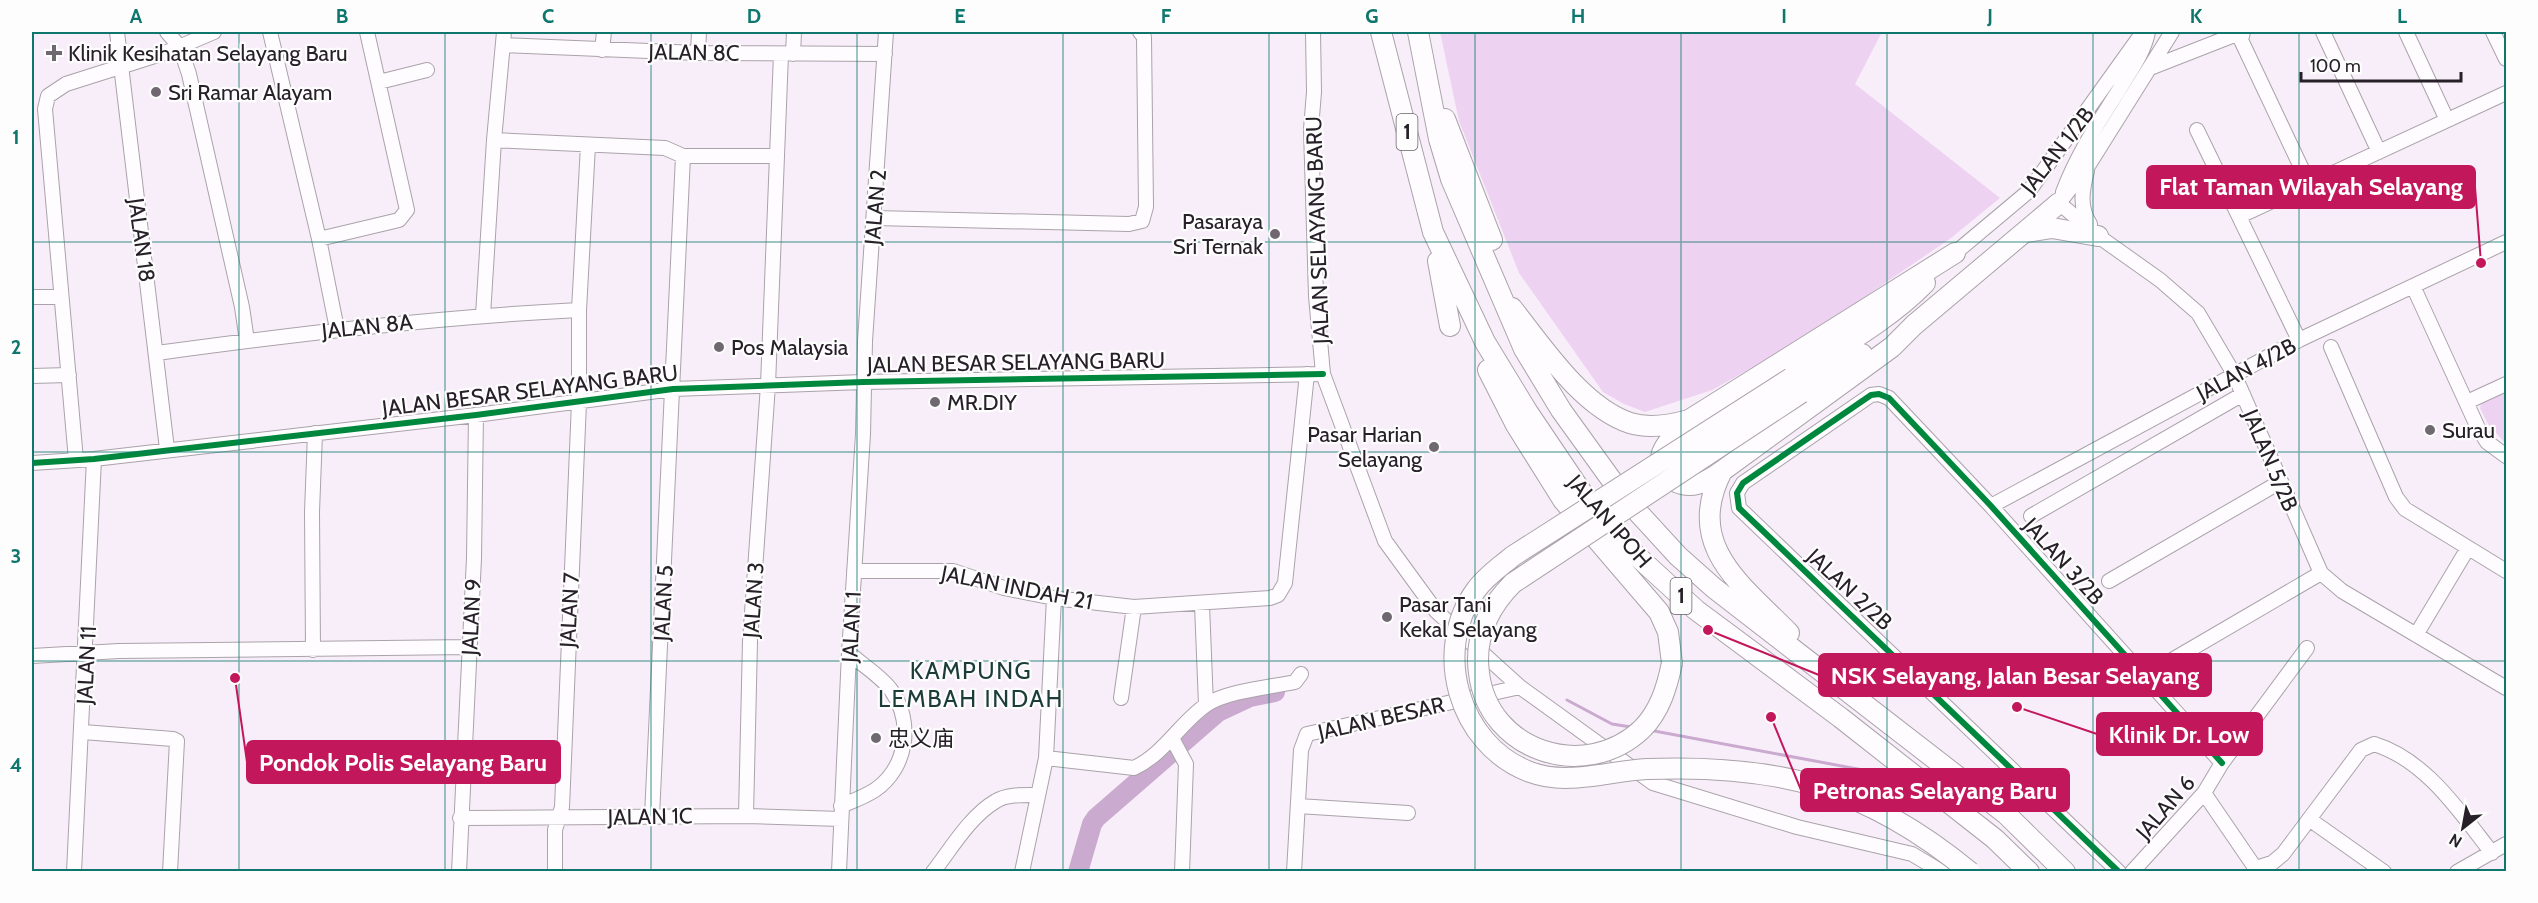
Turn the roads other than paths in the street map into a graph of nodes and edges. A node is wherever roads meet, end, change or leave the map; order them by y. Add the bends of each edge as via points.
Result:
1 (117, 32) edge
2 (167, 32) edge
3 (214, 32) edge
4 (270, 32) edge
5 (367, 32) edge
6 (604, 32) edge
7 (699, 32) edge
8 (795, 32) edge
9 (886, 32) edge
10 (1140, 32) edge
11 (1313, 32) edge
12 (1381, 32) edge
13 (1418, 32) edge
14 (2143, 32) edge
15 (2148, 32) edge
16 (2172, 32) edge
17 (2242, 32) edge
18 (2323, 32) edge
19 (2406, 32) edge
20 (2493, 32) edge
21 (503, 38) edge
22 (180, 47) junction
23 (602, 50) junction
24 (698, 53) junction
25 (787, 54) junction
26 (885, 54) junction
27 (2506, 59) edge
28 (122, 64) junction
29 (2150, 68) junction
30 (1426, 69) junction
31 (427, 70) dead end
32 (379, 82) junction
33 (2506, 93) edge
34 (2447, 120) junction
35 (2197, 130) dead end
36 (494, 140) junction
37 (588, 145) junction
38 (2379, 152) junction
39 (683, 156) junction
40 (777, 156) junction
41 (2088, 166) junction
42 (2309, 184) junction
43 (2059, 203) junction
44 (2240, 216) junction
45 (875, 218) junction
46 (1433, 232) junction
47 (2025, 233) junction
48 (2098, 236) junction
49 (320, 238) junction
50 (1492, 240) dead end
51 (2506, 242) edge
52 (1955, 253) junction
53 (1452, 274) junction
54 (2413, 286) junction
55 (1499, 291) junction
56 (32, 297) edge
57 (60, 297) junction
58 (579, 310) junction
59 (483, 315) junction
60 (1914, 325) junction
61 (1450, 326) dead end
62 (337, 329) junction
63 (2299, 340) junction
64 (247, 341) junction
65 (2331, 347) dead end
66 (157, 353) junction
67 (1307, 374) junction
68 (1323, 374) junction
69 (69, 375) junction
70 (2234, 375) junction
71 (32, 376) edge
72 (863, 382) junction
73 (2506, 384) edge
74 (768, 385) junction
75 (1796, 386) junction
76 (673, 389) junction
77 (2242, 394) junction
78 (1871, 395) joint
79 (579, 402) junction
80 (2467, 402) junction
81 (477, 415) junction
82 (1689, 420) junction
83 (315, 434) junction
84 (167, 449) junction
85 (2506, 456) edge
86 (94, 459) junction
87 (76, 460) junction
88 (32, 463) edge
89 (1722, 471) junction
90 (2280, 482) junction
91 (1991, 506) junction
92 (2031, 516) dead end
93 (2468, 548) junction
94 (854, 571) junction
95 (2506, 571) edge
96 (2321, 573) junction
97 (2109, 581) dead end
98 (1054, 598) junction
99 (1202, 604) junction
100 (1134, 607) junction
101 (2416, 635) junction
102 (470, 647) junction
103 (2307, 648) dead end
104 (313, 650) junction
105 (87, 652) junction
106 (849, 653) junction
107 (32, 656) edge
108 (1301, 674) dead end
109 (2143, 677) junction
110 (1835, 680) junction
111 (1520, 687) junction
112 (2506, 688) edge
113 (1121, 698) dead end
114 (1206, 705) junction
115 (83, 732) junction
116 (1174, 742) junction
117 (1046, 758) junction
118 (2222, 762) junction
119 (2204, 793) junction
120 (1037, 795) junction
121 (1298, 807) junction
122 (841, 812) junction
123 (1408, 813) dead end
124 (652, 816) junction
125 (746, 816) junction
126 (460, 818) junction
127 (559, 818) junction
128 (2310, 819) junction
129 (2506, 844) edge
130 (2492, 853) junction
131 (2257, 870) edge
132 (74, 872) edge
133 (170, 872) edge
134 (459, 872) edge
135 (555, 872) edge
136 (839, 872) edge
137 (933, 872) edge
138 (1022, 872) edge
139 (1182, 872) edge
140 (1294, 872) edge
141 (1942, 872) edge
142 (1970, 872) edge
143 (2030, 872) edge
144 (2065, 872) edge
145 (2120, 872) edge
146 (2132, 872) edge
147 (2384, 872) edge
148 (2457, 872) edge

1 - 28 street, JALAN 18
2 - 22 street
3 - 22 street
4 - 49 street
5 - 32 street
6 - 23 street
7 - 24 street
8 - 25 street, JALAN 3
9 - 26 street, JALAN 2
10 - 45 street via 1144,37 1146,207 1142,221 1128,224
11 - 68 street, JALAN SELAYANG BARU via 1311,129 1316,296
12 - 46 highway, JALAN IPOH / 1
13 - 30 highway, JALAN IPOH / 1
14 - 52 street, JALAN 1/2B via 2029,191
15 - 43 street via 2135,63 2074,163
16 - 29 street, JALAN 1/2B
17 - 29 street
17 - 42 street via 2241,40
18 - 38 street
19 - 34 street
20 - 27 street
21 - 23 street, JALAN 8C
21 - 36 street
22 - 28 street
22 - 64 street via 195,97
23 - 24 street, JALAN 8C
24 - 25 street, JALAN 8C
25 - 26 street, JALAN 8C
25 - 40 street, JALAN 3
26 - 45 street, JALAN 2
28 - 57 street via 55,89 48,96 45,109
28 - 66 street, JALAN 18
29 - 41 street, JALAN 1/2B
30 - 50 highway
30 - 55 highway, JALAN IPOH / 1 via 1451,179
31 - 32 street
32 - 49 street via 407,210 405,216
33 - 34 street
34 - 38 street
35 - 44 street
36 - 37 street
36 - 59 street
37 - 39 street via 665,148
37 - 58 street, JALAN 7
38 - 42 street
39 - 40 street
39 - 76 street
40 - 74 street, JALAN 3
41 - 43 street, JALAN 1/2B
41 - 48 street via 2082,191 2083,213
42 - 44 street
43 - 47 highway
43 - 48 street, JALAN 5/2B
44 - 63 street
45 - 72 street, JALAN 2
46 - 53 highway, JALAN IPOH / 1
46 - 61 highway
47 - 48 highway via 2052,228
47 - 60 highway
48 - 70 street, JALAN 5/2B via 2198,313
49 - 62 street
51 - 54 street, JALAN 4/2B
52 - 75 highway via 1914,294
52 - 82 highway
53 - 75 highway, bridge via 1484,361 1516,425 1563,500 1659,612 1668,632 1672,663 1663,698 1643,728 1618,746 1587,756 1545,752 1528,746 1508,730 1485,701 1477,659 1479,638 1500,596 1513,583
53 - 143 highway, JALAN IPOH / 1 via 1485,342 1527,411 1587,500 1626,546 1696,610 1850,725 1995,839
54 - 63 street, JALAN 4/2B
54 - 80 street
55 - 82 highway via 1592,401 1631,423 1669,425
55 - 110 highway, JALAN IPOH / 1 via 1512,327 1541,381 1623,496 1714,588
56 - 57 street
57 - 69 street
58 - 59 street, JALAN 8A
58 - 79 street, JALAN 7
59 - 62 street, JALAN 8A
60 - 75 highway
60 - 89 highway via 1892,348
62 - 64 street, JALAN 8A
63 - 70 street, JALAN 4/2B
64 - 66 street, JALAN 8A
65 - 93 street via 2396,497 2405,509
66 - 84 street, JALAN 18
67 - 68 street, JALAN BESAR SELAYANG BARU
67 - 72 street, JALAN BESAR SELAYANG BARU
67 - 99 street, JALAN INDAH 21 via 1283,590 1270,598
68 - 111 street, JALAN SELAYANG BARU via 1385,541 1436,611
69 - 71 street
69 - 87 street
70 - 77 street, JALAN 5/2B
70 - 91 street, JALAN 4/2B
72 - 74 street, JALAN BESAR SELAYANG BARU
72 - 94 street, JALAN 1
73 - 80 street
74 - 76 street, JALAN BESAR SELAYANG BARU
74 - 125 street, JALAN 3 via 750,641
75 - 142 highway, bridge via 1513,556 1492,573 1468,604 1456,636 1454,671 1462,704 1495,749 1529,771 1567,777 1717,768 1794,780 1879,809 1916,830
76 - 79 street, JALAN BESAR SELAYANG BARU
76 - 124 street, JALAN 5
77 - 90 street, JALAN 5/2B
77 - 92 street
78 - 91 street, JALAN 3/2B via 1889,398
78 - 145 street, JALAN 2/2B via 1743,483 1737,493 1739,508
79 - 81 street, JALAN BESAR SELAYANG BARU
79 - 127 street, JALAN 7
80 - 85 street via 2487,442
81 - 83 street, JALAN BESAR SELAYANG BARU
81 - 102 street, JALAN 9
82 - 89 highway via 1662,453 1664,472 1673,481 1695,485
83 - 84 street, JALAN BESAR SELAYANG BARU
83 - 104 street
84 - 86 street, JALAN BESAR SELAYANG BARU
86 - 87 street, JALAN BESAR SELAYANG BARU
86 - 105 street, JALAN 11
87 - 88 street, JALAN BESAR SELAYANG BARU
89 - 110 highway via 1709,508 1714,548 1757,600
90 - 96 street, JALAN 5/2B
90 - 97 street
91 - 109 street, JALAN 3/2B
93 - 95 street
93 - 101 street
94 - 98 street, JALAN INDAH 21 via 953,571 1004,588
94 - 106 street, JALAN 1
96 - 101 street, JALAN 5/2B via 2342,591
96 - 109 street
98 - 100 street, JALAN INDAH 21
98 - 117 street
99 - 100 street, JALAN INDAH 21
99 - 114 street
100 - 113 street
101 - 112 street, JALAN 5/2B
102 - 104 street
102 - 126 street, JALAN 9
103 - 118 street, JALAN 6
104 - 105 street
105 - 107 street
105 - 115 street, JALAN 11
106 - 122 street, JALAN 1
106 - 122 street via 891,689 905,726 904,746 890,776
108 - 114 street via 1295,682 1218,698
109 - 118 street, JALAN 3/2B
110 - 144 highway, JALAN IPOH / 1 via 2006,814
111 - 121 street, JALAN BESAR via 1311,731 1301,750
111 - 141 street, JALAN SELAYANG BARU via 1653,783 1797,827 1912,854
114 - 116 street
115 - 132 street, JALAN 11
115 - 133 street via 177,741
116 - 117 street via 1134,768
116 - 139 street via 1186,767
117 - 120 street
118 - 119 street, JALAN 6
119 - 131 street
119 - 146 street, JALAN 6
120 - 137 street via 994,801
120 - 138 street
121 - 123 street
121 - 140 street, JALAN BESAR
122 - 125 street, JALAN 1C
122 - 136 street, JALAN 1
124 - 125 street, JALAN 1C
124 - 127 street, JALAN 1C
126 - 127 street, JALAN 1C
126 - 134 street, JALAN 9
127 - 135 street, JALAN 7 via 555,830
128 - 130 street via 2361,750 2374,744 2388,748 2440,788
128 - 131 street via 2283,854
128 - 147 street
129 - 130 street
130 - 148 street

